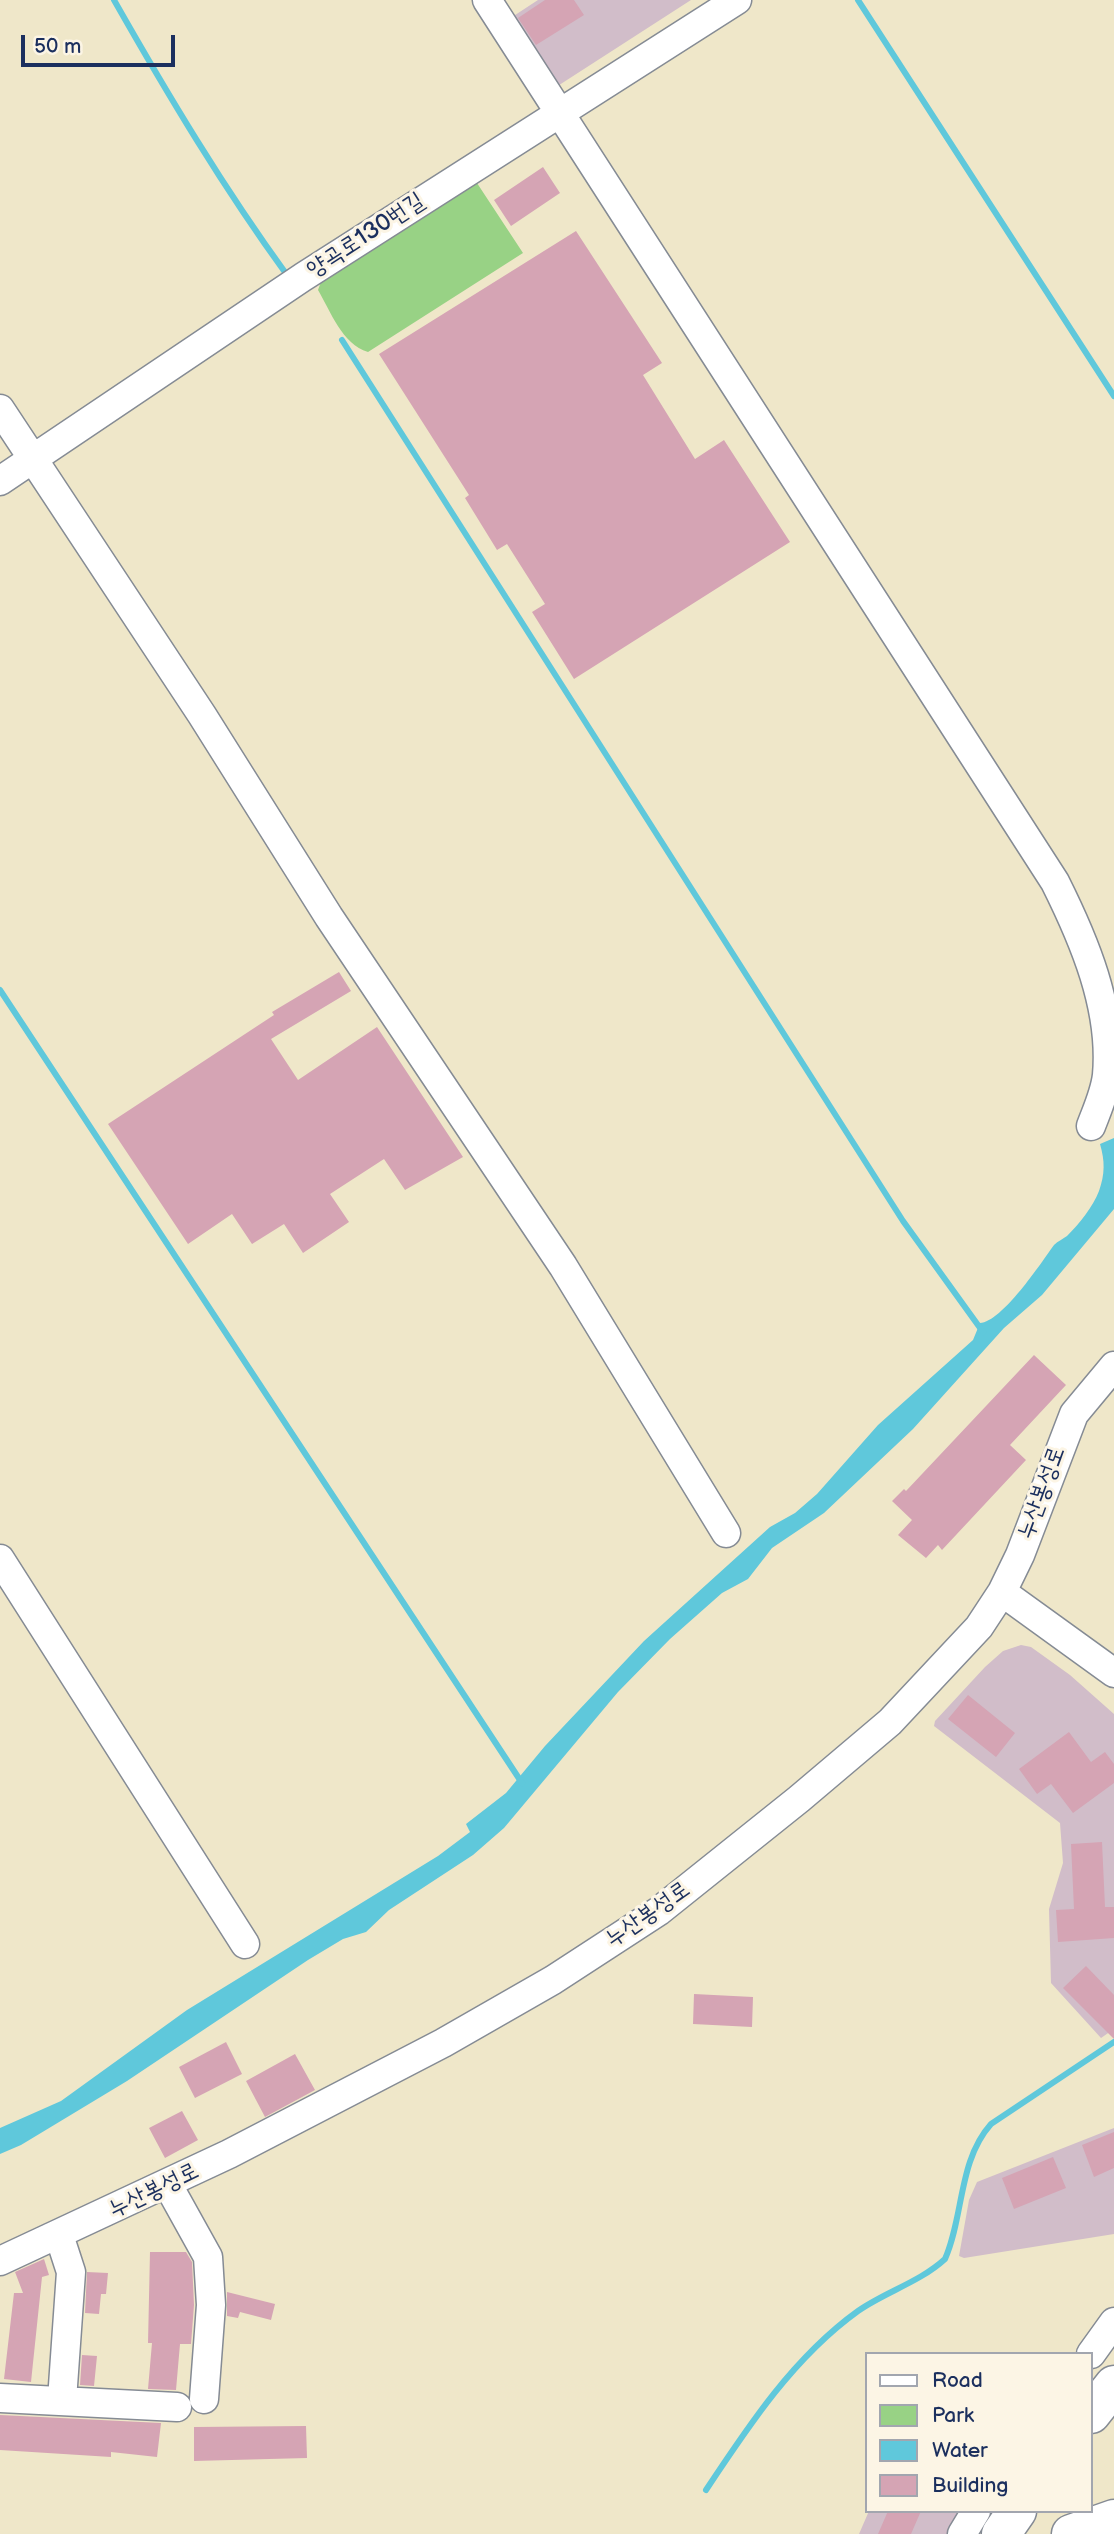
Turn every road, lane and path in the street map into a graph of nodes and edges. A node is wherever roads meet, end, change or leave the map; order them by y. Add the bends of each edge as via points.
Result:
1 (488, 0) edge
2 (737, 0) edge
3 (560, 116) junction
4 (0, 409) edge
5 (33, 459) junction
6 (0, 481) edge
7 (1106, 989) edge
8 (1091, 1126) dead end
9 (1114, 1366) edge
10 (726, 1533) dead end
11 (0, 1559) edge
12 (1002, 1592) junction
13 (1114, 1673) edge
14 (245, 1944) dead end
15 (167, 2185) junction
16 (59, 2235) junction
17 (0, 2261) edge
18 (1114, 2322) edge
19 (1092, 2352) edge
20 (1114, 2385) edge
21 (0, 2398) edge
22 (62, 2400) junction
23 (1093, 2411) edge
24 (975, 2513) edge
25 (1016, 2513) edge
26 (1114, 2519) edge
27 (962, 2534) edge
28 (1001, 2534) edge
29 (1071, 2534) edge

1 - 3 street
2 - 3 street, 양곡로130번길
3 - 5 street, 양곡로130번길 via 314,270
3 - 7 street via 1055,882
4 - 5 street
5 - 6 street, 양곡로130번길
5 - 10 street via 329,917 562,1266
7 - 8 street via 1107,1076
9 - 12 street, 누산봉성로 via 1090,1391 1065,1431
11 - 14 street
12 - 13 street
12 - 15 street, 누산봉성로 via 947,1664 880,1730 659,1910 553,1980 443,2043
15 - 16 street, 누산봉성로
15 - 22 street via 208,2257 211,2305 191,2403
16 - 17 street, 누산봉성로
16 - 22 street via 71,2272
18 - 19 street
20 - 23 highway
21 - 22 street
24 - 27 street
25 - 28 highway
26 - 29 highway

